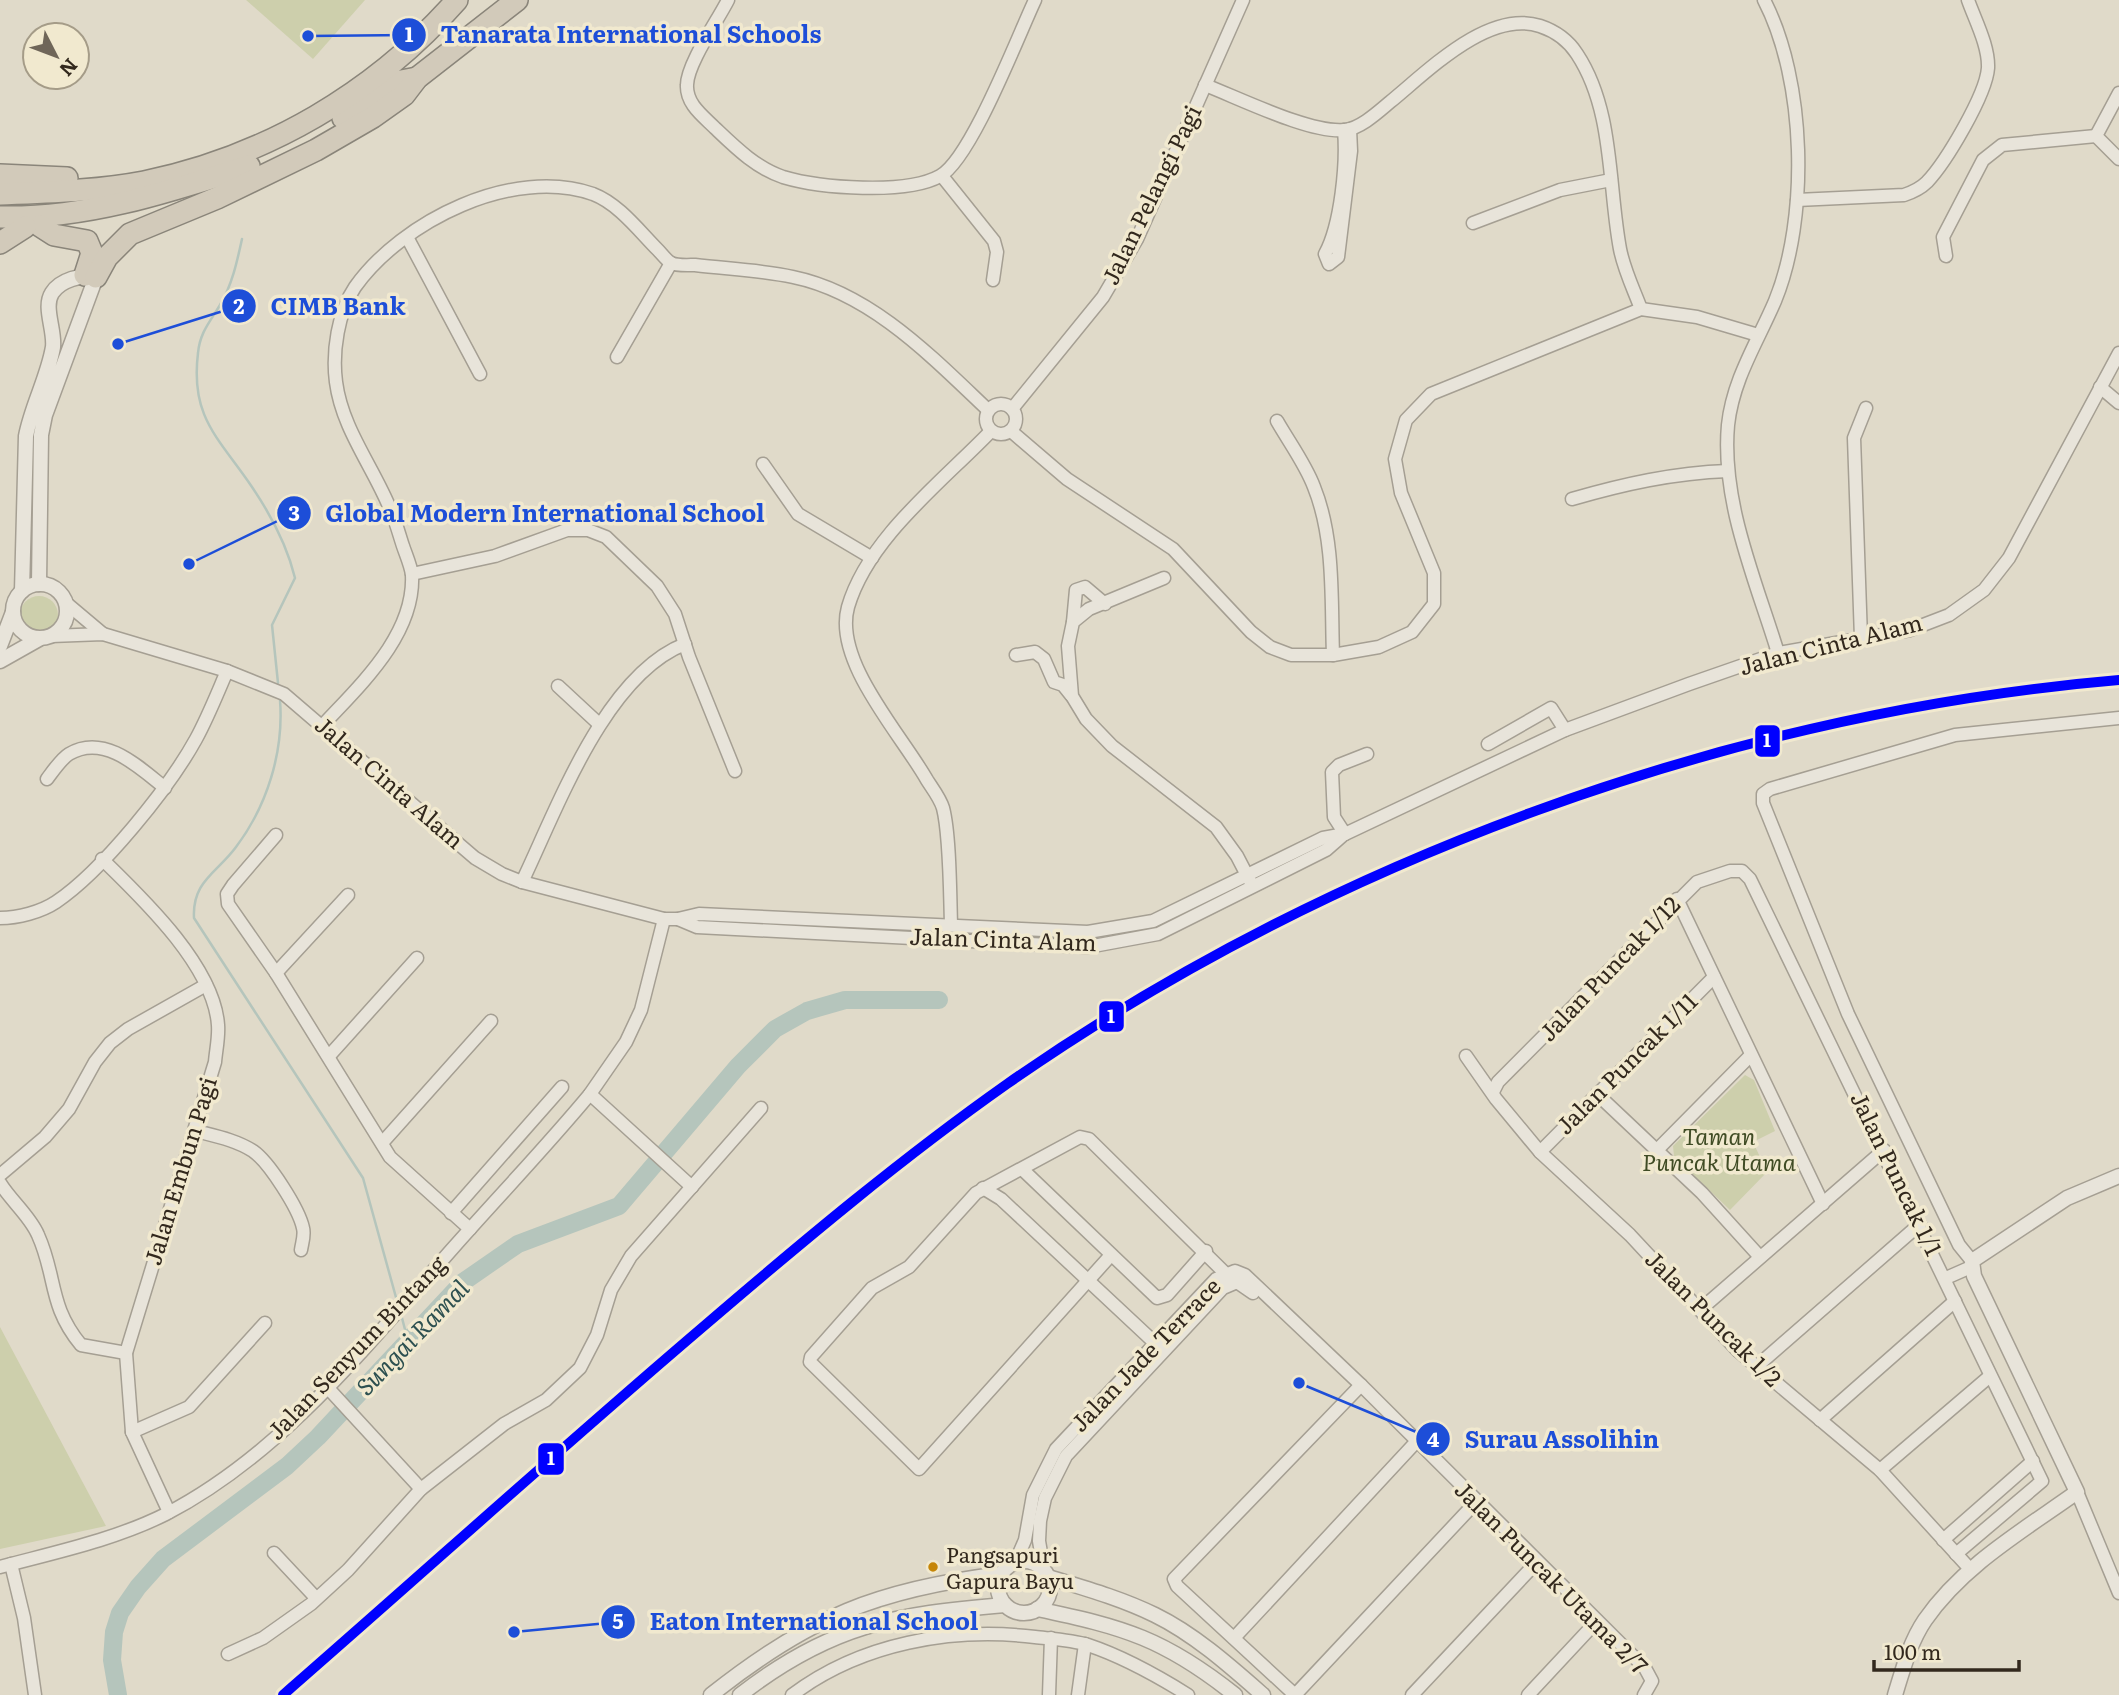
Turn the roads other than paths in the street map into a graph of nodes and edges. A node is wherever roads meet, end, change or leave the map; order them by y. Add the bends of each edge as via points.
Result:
1 (457, 0) edge
2 (517, 0) edge
3 (728, 0) edge
4 (1035, 0) edge
5 (1243, 0) edge
6 (1764, 0) edge
7 (1968, 0) edge
8 (417, 78) junction
9 (1205, 85) junction
10 (2119, 93) edge
11 (1347, 129) junction
12 (2096, 136) junction
13 (2119, 159) edge
14 (198, 167) junction
15 (0, 175) edge
16 (942, 176) junction
17 (257, 177) junction
18 (1612, 180) junction
19 (0, 194) edge
20 (1797, 200) junction
21 (0, 217) edge
22 (1473, 223) dead end
23 (32, 227) junction
24 (0, 230) edge
25 (407, 237) junction
26 (0, 243) edge
27 (1946, 256) dead end
28 (671, 263) junction
29 (82, 278) junction
30 (993, 280) dead end
31 (86, 299) junction
32 (1641, 309) junction
33 (1759, 335) junction
34 (2119, 353) edge
35 (617, 358) dead end
36 (2115, 372) edge
37 (480, 374) dead end
38 (2100, 387) junction
39 (2119, 403) edge
40 (1866, 408) dead end
41 (1012, 409) junction
42 (988, 410) junction
43 (1276, 421) dead end
44 (990, 431) junction
45 (1011, 431) junction
46 (763, 464) dead end
47 (1728, 471) junction
48 (1572, 499) dead end
49 (872, 558) junction
50 (412, 574) junction
51 (1164, 579) dead end
52 (39, 584) junction
53 (22, 591) junction
54 (65, 602) junction
55 (1105, 604) junction
56 (13, 612) junction
57 (1073, 622) junction
58 (103, 634) junction
59 (45, 637) junction
60 (1861, 638) junction
61 (685, 644) junction
62 (0, 646) edge
63 (1778, 653) junction
64 (1016, 655) dead end
65 (1333, 655) junction
66 (0, 662) edge
67 (228, 671) junction
68 (558, 687) dead end
69 (1072, 696) junction
70 (2119, 718) edge
71 (599, 724) junction
72 (323, 725) junction
73 (1565, 730) junction
74 (1488, 744) dead end
75 (1367, 754) dead end
76 (735, 771) dead end
77 (47, 779) dead end
78 (165, 788) junction
79 (1345, 834) junction
80 (276, 835) dead end
81 (102, 859) junction
82 (1742, 871) joint
83 (522, 882) junction
84 (1250, 882) junction
85 (348, 895) dead end
86 (1677, 899) junction
87 (664, 919) junction
88 (678, 919) junction
89 (1, 921) edge
90 (951, 924) junction
91 (417, 958) dead end
92 (276, 973) junction
93 (1714, 977) junction
94 (206, 985) junction
95 (491, 1021) dead end
96 (1751, 1055) junction
97 (329, 1056) junction
98 (1466, 1056) dead end
99 (562, 1087) dead end
100 (1493, 1092) junction
101 (590, 1094) junction
102 (1597, 1094) junction
103 (761, 1108) dead end
104 (196, 1131) junction
105 (382, 1143) junction
106 (1658, 1149) junction
107 (1884, 1150) junction
108 (1540, 1152) junction
109 (1022, 1169) junction
110 (0, 1175) edge
111 (2119, 1176) edge
112 (0, 1183) edge
113 (690, 1185) junction
114 (983, 1188) junction
115 (1822, 1203) junction
116 (451, 1213) junction
117 (1920, 1224) junction
118 (470, 1229) junction
119 (301, 1250) dead end
120 (1206, 1251) junction
121 (1111, 1255) junction
122 (1760, 1258) junction
123 (1971, 1264) junction
124 (1225, 1273) junction
125 (1946, 1278) junction
126 (1088, 1280) junction
127 (1955, 1301) junction
128 (1701, 1310) junction
129 (265, 1324) dead end
130 (1172, 1342) junction
131 (1155, 1343) junction
132 (126, 1353) junction
133 (1153, 1363) junction
134 (1756, 1367) junction
135 (1990, 1376) junction
136 (327, 1387) junction
137 (1359, 1388) junction
138 (1819, 1420) junction
139 (132, 1432) junction
140 (1416, 1442) junction
141 (2033, 1461) junction
142 (1880, 1470) junction
143 (421, 1489) junction
144 (2077, 1492) junction
145 (1476, 1502) junction
146 (169, 1512) junction
147 (1943, 1540) junction
148 (274, 1553) dead end
149 (1956, 1554) junction
150 (1537, 1562) junction
151 (1015, 1563) junction
152 (6, 1565) edge
153 (1970, 1569) junction
154 (1002, 1574) junction
155 (1046, 1574) junction
156 (2119, 1590) edge
157 (316, 1598) junction
158 (1005, 1605) junction
159 (1037, 1609) junction
160 (1597, 1621) junction
161 (1051, 1638) junction
162 (1234, 1638) junction
163 (1085, 1644) junction
164 (228, 1654) dead end
165 (34, 1695) edge
166 (711, 1695) edge
167 (740, 1695) edge
168 (792, 1695) edge
169 (1049, 1695) edge
170 (1078, 1695) edge
171 (1188, 1695) edge
172 (1235, 1695) edge
173 (1263, 1695) edge
174 (1295, 1695) edge
175 (1412, 1695) edge
176 (1528, 1695) edge
177 (1644, 1695) edge
178 (1895, 1695) edge

1 - 14 highway via 399,60 355,93 301,127 247,152
2 - 8 highway
3 - 16 street via 687,85 688,98 697,111 735,147 783,176 823,184 912,185
4 - 16 street via 965,147
5 - 9 street, Jalan Pelangi Pagi
6 - 20 street via 1785,60 1795,113
7 - 20 street via 1987,55 1985,80 1958,138 1928,181 1904,195
8 - 17 highway via 404,95 373,117
8 - 21 highway via 396,82 310,138 254,165 101,208
9 - 11 street via 1307,124
9 - 41 street, Jalan Pelangi Pagi via 1153,206 1103,297
10 - 12 street
11 - 11 street via 1351,150 1338,257 1329,264 1325,254 1340,192
11 - 18 street via 1382,109 1468,40 1498,27 1530,23 1556,32 1577,53 1605,127
12 - 13 street
12 - 27 street via 2002,145 1991,151 1943,237
14 - 15 highway via 102,177
14 - 19 highway via 144,182
16 - 30 street via 994,241
17 - 23 highway via 164,206
17 - 29 highway via 130,234
18 - 22 street via 1560,190
18 - 32 street via 1621,250
20 - 33 street via 1789,256
23 - 24 highway
23 - 26 highway
23 - 29 highway via 87,241 92,253
25 - 28 street via 503,190 569,189 595,195 619,211
25 - 37 street
25 - 50 street via 380,258 354,289 334,352 343,412 391,510
28 - 35 street
28 - 42 street via 824,284 876,313
29 - 31 street
29 - 31 street via 77,288
29 - 53 street via 51,294 48,303 53,348 26,436
31 - 52 street via 45,415 39,467
32 - 33 street via 1697,317
32 - 65 street via 1431,394 1406,421 1395,459 1401,493 1434,573 1434,604 1412,632 1379,647
33 - 47 street via 1737,380 1728,424
34 - 36 street, Jalan Cinta Alam
36 - 38 street, Jalan Cinta Alam
38 - 39 street
38 - 60 street, Jalan Cinta Alam via 2009,558 1984,590 1949,615 1910,630
40 - 60 street via 1854,438
41 - 42 street via 997,404
41 - 45 street via 1016,422
42 - 44 street via 985,419
43 - 65 street via 1314,487 1324,526
44 - 45 street via 1003,435
44 - 49 street via 913,508
45 - 65 street via 1067,479 1173,549 1270,647 1291,655
46 - 49 street via 798,514
47 - 48 street via 1632,481
47 - 63 street
49 - 90 street via 848,607 846,642 862,681 943,807
50 - 61 street via 495,556 567,530 587,530 606,537 657,586 675,614
50 - 72 street via 397,635 365,680
51 - 55 street
52 - 53 street
52 - 54 street via 55,589
53 - 56 street
54 - 58 street, Jalan Cinta Alam
54 - 59 street via 66,619
55 - 57 street via 1088,609
55 - 57 street via 1085,587 1076,590
56 - 59 street via 21,631
56 - 62 street
57 - 69 street via 1068,646
58 - 59 street, Jalan Cinta Alam
58 - 67 street, Jalan Cinta Alam
59 - 66 street, Jalan Cinta Alam
60 - 63 street, Jalan Cinta Alam
61 - 71 street via 660,656
61 - 76 street
63 - 73 street, Jalan Cinta Alam
64 - 69 street via 1035,652 1044,659 1054,682
67 - 72 street, Jalan Cinta Alam via 284,694
67 - 78 street via 196,739
68 - 71 street
69 - 84 street via 1112,746 1216,827
70 - 123 street via 1955,735 1763,794 1848,1014
71 - 83 street
72 - 83 street, Jalan Cinta Alam via 475,858
73 - 74 street via 1551,708
73 - 79 street, Jalan Cinta Alam
75 - 79 street via 1332,772 1334,817
77 - 78 street via 68,754 94,746 122,755
78 - 81 street
79 - 84 street, Jalan Cinta Alam via 1323,838
80 - 92 street via 227,894 228,904
81 - 89 street via 55,903
81 - 94 street, Jalan Embun Pagi via 149,904
82 - 86 street, Jalan Puncak 1/12 via 1697,882
82 - 107 street, Jalan Puncak 1/1 via 1795,966
83 - 87 street, Jalan Cinta Alam
84 - 88 street, Jalan Cinta Alam via 1158,934 1088,947 697,927
84 - 90 street, Jalan Cinta Alam via 1138,925 1076,933
85 - 92 street
86 - 93 street
86 - 100 street, Jalan Puncak 1/12
87 - 88 street, Jalan Cinta Alam
87 - 101 street, Jalan Senyum Bintang via 641,1010 626,1042
88 - 90 street, Jalan Cinta Alam via 699,914
91 - 97 street
92 - 97 street
93 - 96 street
93 - 102 street, Jalan Puncak 1/11
94 - 104 street, Jalan Embun Pagi via 219,1023 215,1062
94 - 110 street via 110,1043 69,1110
95 - 105 street
96 - 106 street
96 - 115 street
97 - 105 street
98 - 100 street, Jalan Puncak 1/2
99 - 116 street
100 - 108 street, Jalan Puncak 1/2
101 - 113 street
101 - 118 street, Jalan Senyum Bintang
102 - 106 street
102 - 108 street, Jalan Puncak 1/11
103 - 113 street
104 - 119 street via 239,1143 271,1169 304,1231
104 - 132 street, Jalan Embun Pagi
105 - 116 street via 390,1157
106 - 122 street
107 - 115 street
107 - 117 street, Jalan Puncak 1/1
108 - 128 street, Jalan Puncak 1/2 via 1630,1235
109 - 114 street
109 - 120 street via 1084,1136
109 - 121 street
111 - 123 street via 2067,1198
112 - 132 street via 38,1234 53,1295 67,1328 81,1345
113 - 143 street via 631,1256 611,1290 597,1335 580,1368 546,1400 504,1424
114 - 126 street via 1001,1199
114 - 126 street via 909,1267 873,1288 811,1357 813,1367 919,1469
115 - 122 street
116 - 118 street
117 - 125 street, Jalan Puncak 1/1
117 - 134 street
118 - 136 street, Jalan Senyum Bintang
120 - 121 street via 1162,1299
120 - 124 street
121 - 126 street
122 - 128 street
123 - 125 street
123 - 144 street
124 - 131 street, Jalan Jade Terrace
124 - 137 street, Jalan Jade Terrace via 1245,1275
125 - 127 street, Jalan Puncak 1/1
126 - 131 street
127 - 135 street, Jalan Puncak 1/1
127 - 138 street
128 - 134 street, Jalan Puncak 1/2
129 - 139 street via 190,1407
130 - 131 street
130 - 133 street, Jalan Jade Terrace
130 - 137 street, Jalan Jade Terrace via 1223,1288 1237,1282
131 - 133 street
131 - 151 street, Jalan Jade Terrace via 1056,1449 1033,1494 1025,1539
132 - 139 street, Jalan Embun Pagi
133 - 155 street, Jalan Jade Terrace via 1066,1456 1055,1474 1038,1541
134 - 138 street, Jalan Puncak 1/2
135 - 141 street, Jalan Puncak 1/1
135 - 142 street
136 - 143 street
136 - 146 street, Jalan Senyum Bintang via 226,1476
137 - 140 street, Jalan Puncak Utama 2/7
137 - 162 street via 1174,1579
138 - 142 street, Jalan Puncak 1/2
139 - 146 street, Jalan Embun Pagi
140 - 145 street, Jalan Puncak Utama 2/7
140 - 162 street
141 - 147 street
141 - 149 street, Jalan Puncak 1/1 via 2042,1481
142 - 147 street, Jalan Puncak 1/2
143 - 157 street
144 - 153 street
144 - 156 street
145 - 150 street, Jalan Puncak Utama 2/7
145 - 174 street
146 - 152 street, Jalan Senyum Bintang via 129,1532
147 - 149 street, Jalan Puncak 1/2
148 - 157 street
149 - 153 street, Jalan Puncak 1/2
150 - 160 street, Jalan Puncak Utama 2/7
150 - 175 street
151 - 154 street
151 - 155 street via 1031,1562
152 - 165 street via 24,1618
153 - 178 street via 1924,1621
154 - 158 street via 999,1590
154 - 166 street via 941,1581 847,1609 794,1636
155 - 159 street via 1048,1598
155 - 173 street via 1157,1616 1182,1630
157 - 164 street via 264,1638
158 - 159 street via 1020,1613
158 - 167 street via 901,1616 854,1629 805,1651
159 - 172 street via 1147,1637
160 - 176 street
160 - 177 street, Jalan Puncak Utama 2/7 via 1645,1668 1652,1681
161 - 163 street
161 - 168 street via 993,1632 944,1635 872,1654
161 - 169 street
162 - 174 street
163 - 170 street
163 - 171 street

